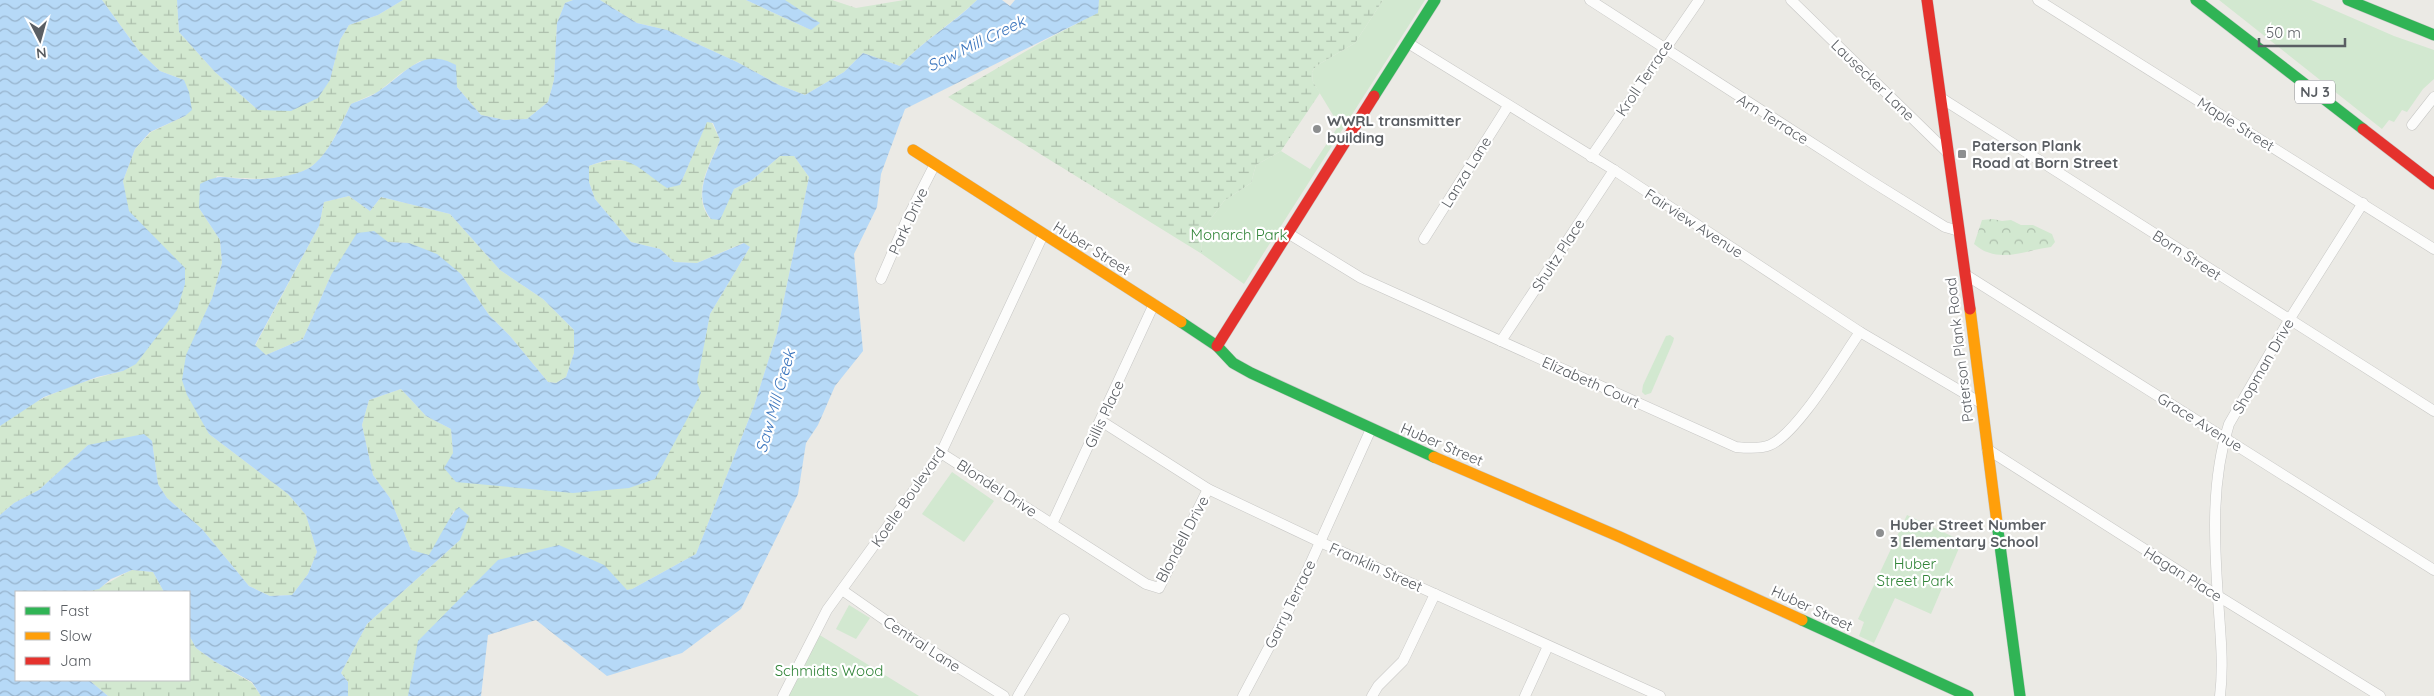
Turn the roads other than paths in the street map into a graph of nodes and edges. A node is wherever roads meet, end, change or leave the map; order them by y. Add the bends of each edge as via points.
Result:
1 (1435, 0) edge
2 (1590, 0) edge
3 (1699, 0) edge
4 (1927, 0) edge
5 (2038, 0) edge
6 (2196, 0) edge
7 (2348, 0) edge
8 (1798, 2) edge
9 (2434, 35) edge
10 (1408, 43) junction
11 (1664, 49) junction
12 (2434, 97) edge
13 (1941, 98) junction
14 (1508, 106) junction
15 (2412, 125) dead end
16 (913, 150) dead end
17 (1948, 153) junction
18 (1591, 157) junction
19 (935, 164) junction
20 (1614, 170) junction
21 (2434, 184) edge
22 (2363, 203) junction
23 (1959, 231) junction
24 (1286, 232) junction
25 (1043, 235) junction
26 (1424, 239) dead end
27 (2434, 248) edge
28 (1966, 275) junction
29 (881, 279) dead end
30 (1154, 304) junction
31 (2289, 320) junction
32 (1860, 332) junction
33 (1501, 341) junction
34 (1217, 346) junction
35 (1980, 403) junction
36 (2434, 412) edge
37 (1101, 421) junction
38 (1371, 429) junction
39 (2225, 438) junction
40 (1987, 449) junction
41 (941, 453) junction
42 (1208, 489) junction
43 (1052, 524) junction
44 (1320, 542) junction
45 (2434, 570) edge
46 (842, 590) junction
47 (1435, 594) junction
48 (2218, 596) junction
49 (1064, 619) dead end
50 (1548, 646) junction
51 (782, 696) edge
52 (1004, 696) edge
53 (1018, 696) edge
54 (1244, 696) edge
55 (1372, 696) edge
56 (1525, 696) edge
57 (1660, 696) edge
58 (1968, 696) edge
59 (2020, 696) edge
60 (2220, 696) edge
61 (2380, 696) edge

1 - 10 main road
2 - 11 street, Arn Terrace
3 - 11 street, Kroll Terrace
4 - 13 main road, Paterson Plank Road
5 - 22 street, Maple Street
6 - 21 main road, NJ 3
7 - 9 main road
8 - 17 street, Lausecker Lane
10 - 14 street, Fairview Avenue
10 - 24 main road
11 - 18 street, Kroll Terrace
11 - 23 street, Arn Terrace via 1945,227
12 - 15 street
13 - 17 main road, Paterson Plank Road
13 - 31 street, Born Street
14 - 18 street, Fairview Avenue
14 - 26 street, Lanza Lane
16 - 19 main road, Huber Street
17 - 23 main road, Paterson Plank Road
18 - 20 street, Fairview Avenue
19 - 25 main road, Huber Street
19 - 29 street, Park Drive
20 - 32 street, Fairview Avenue
20 - 33 street, Shultz Place
22 - 27 street, Maple Street
22 - 31 street, Shopman Drive
23 - 28 main road, Paterson Plank Road
24 - 33 street, Elizabeth Court via 1361,278
24 - 34 main road
25 - 30 main road, Huber Street
25 - 41 street, Koelle Boulevard
28 - 35 main road, Paterson Plank Road
28 - 39 street, Grace Avenue
30 - 34 main road, Huber Street
30 - 37 street, Gillis Place
31 - 36 street, Born Street
31 - 39 street, Shopman Drive via 2229,424
32 - 33 street, Elizabeth Court via 1784,435 1770,446 1749,448 1736,447
32 - 35 street, Fairview Avenue
34 - 38 main road, Huber Street via 1233,364
35 - 40 main road, Paterson Plank Road
37 - 42 street, Franklin Street
37 - 43 street, Gillis Place
38 - 44 street, Garry Terrace
38 - 58 main road, Huber Street via 1620,537
39 - 45 street, Grace Avenue
39 - 48 street, Shopman Drive via 2215,490
40 - 48 street, Hagan Place
40 - 59 main road, Paterson Plank Road
41 - 43 street, Blondel Drive
41 - 46 street, Koelle Boulevard
42 - 43 street, Blondell Drive via 1159,588 1146,584
42 - 44 street, Franklin Street
44 - 47 street, Franklin Street
44 - 54 street, Garry Terrace
46 - 51 street, Koelle Boulevard via 827,610
46 - 52 street, Central Lane
47 - 50 street, Franklin Street
47 - 55 street via 1403,661
48 - 60 street, Shopman Drive via 2224,668
48 - 61 street, Hagan Place
49 - 53 street
50 - 56 street
50 - 57 street, Franklin Street

